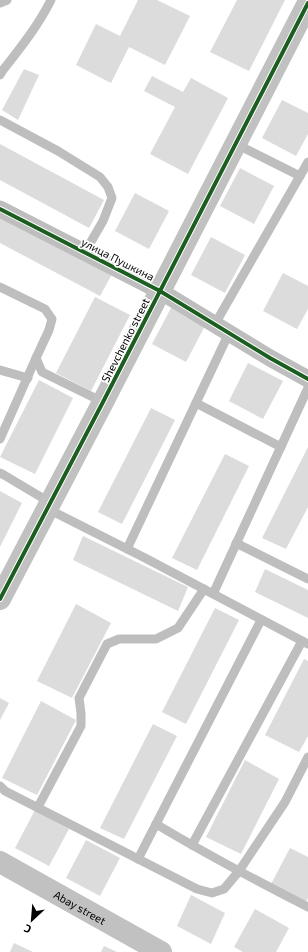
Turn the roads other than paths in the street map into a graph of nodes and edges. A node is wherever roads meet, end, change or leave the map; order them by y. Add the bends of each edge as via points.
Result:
1 (7, 0) edge
2 (51, 0) edge
3 (308, 3) edge
4 (0, 4) edge
5 (0, 75) edge
6 (0, 120) edge
7 (236, 144) junction
8 (308, 162) edge
9 (300, 176) junction
10 (0, 209) edge
11 (85, 252) junction
12 (0, 287) edge
13 (160, 291) junction
14 (222, 329) junction
15 (36, 358) junction
16 (0, 370) edge
17 (28, 378) junction
18 (308, 379) edge
19 (308, 388) edge
20 (103, 402) junction
21 (196, 403) junction
22 (0, 439) edge
23 (281, 447) junction
24 (0, 473) edge
25 (49, 506) junction
26 (236, 543) junction
27 (127, 549) junction
28 (308, 579) edge
29 (204, 589) junction
30 (213, 594) junction
31 (0, 599) edge
32 (261, 620) junction
33 (305, 643) edge
34 (308, 758) edge
35 (0, 786) edge
36 (38, 807) junction
37 (156, 824) junction
38 (192, 845) junction
39 (138, 859) junction
40 (0, 862) edge
41 (239, 871) junction
42 (308, 907) edge
43 (161, 952) edge

1 - 4 lane
2 - 5 lane via 34,31
3 - 7 street, Shevchenko street
6 - 11 lane via 100,177 108,187 112,198 103,221
7 - 9 lane
7 - 13 street, Shevchenko street
8 - 9 lane
9 - 14 lane
10 - 11 street, улица Пушкина
11 - 13 street, улица Пушкина
12 - 15 lane via 45,310 52,319
13 - 14 street, улица Пушкина
13 - 20 street, Shevchenko street
14 - 18 street, улица Пушкина
14 - 21 lane
15 - 17 lane
15 - 20 lane via 42,372
16 - 17 lane
17 - 22 lane
19 - 23 lane
20 - 25 street, Shevchenko street
21 - 23 lane
21 - 27 lane
23 - 26 lane
24 - 25 lane
25 - 27 lane
25 - 31 street, Shevchenko street
26 - 28 lane
26 - 30 lane
27 - 29 lane
29 - 30 lane
29 - 36 lane via 178,628 156,639 119,639 107,644 79,698 81,726
30 - 32 lane
32 - 33 lane
32 - 37 lane
33 - 38 lane
34 - 41 lane via 285,802
35 - 36 lane
36 - 39 lane
37 - 38 lane
37 - 39 lane
38 - 41 lane
39 - 41 lane via 197,889 212,893 224,889
40 - 43 street, Abay street
41 - 42 lane

